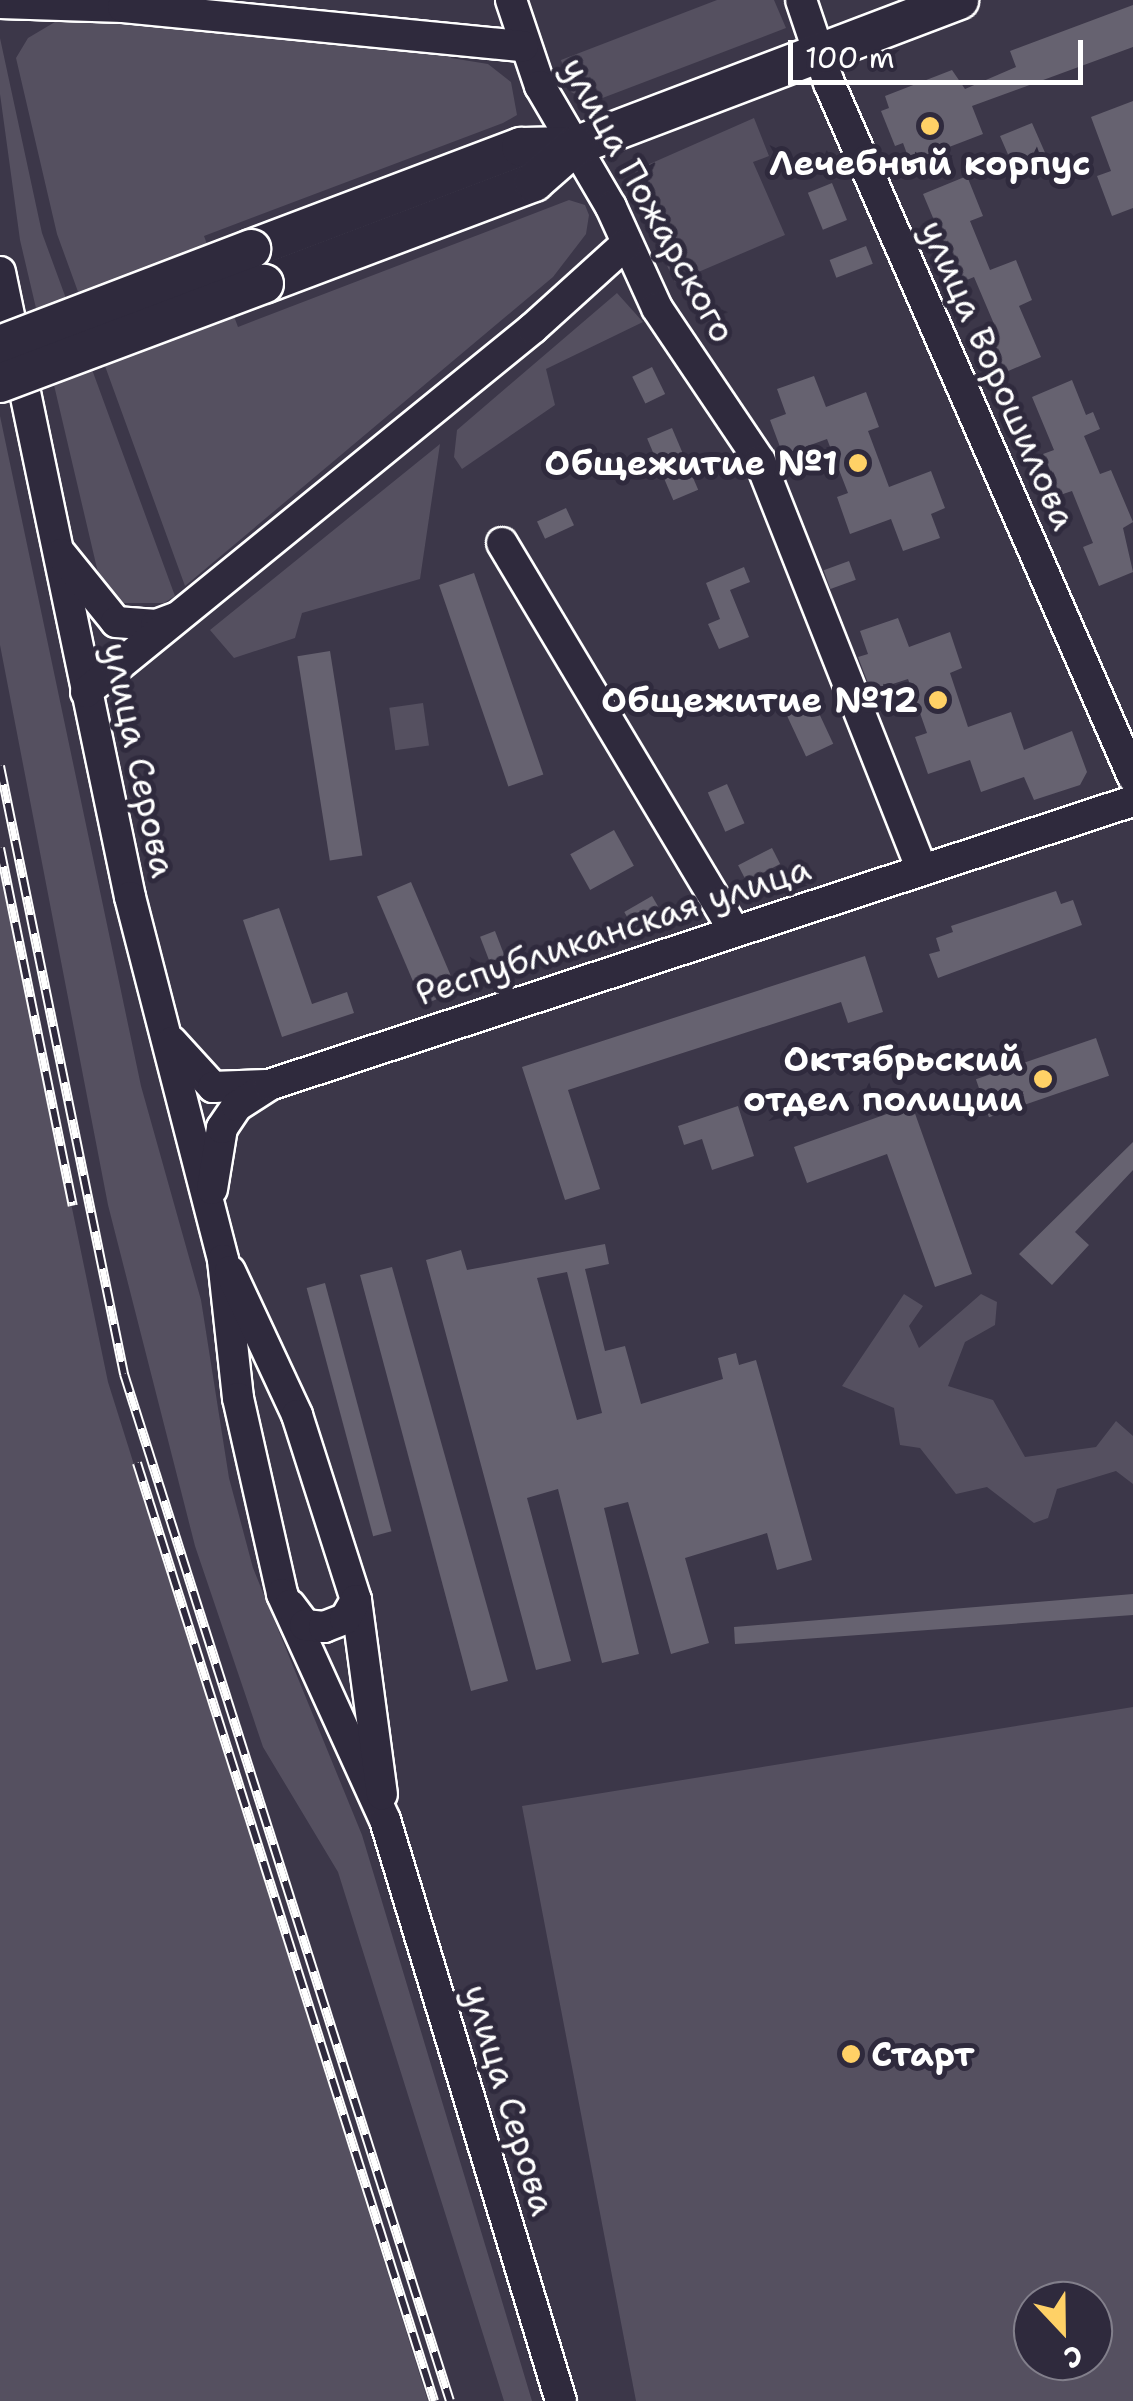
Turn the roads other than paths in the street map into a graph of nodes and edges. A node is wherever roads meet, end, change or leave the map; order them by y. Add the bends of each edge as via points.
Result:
1 (511, 0) edge
2 (801, 0) edge
3 (959, 0) edge
4 (50, 2) edge
5 (0, 3) edge
6 (523, 46) junction
7 (820, 51) junction
8 (575, 146) junction
9 (626, 244) junction
10 (257, 266) junction
11 (0, 272) edge
12 (0, 344) edge
13 (0, 384) edge
14 (502, 542) dead end
15 (54, 546) junction
16 (187, 613) junction
17 (138, 652) junction
18 (86, 692) junction
19 (100, 756) junction
20 (1133, 777) edge
21 (1133, 801) edge
22 (922, 870) junction
23 (732, 930) junction
24 (164, 1030) junction
25 (268, 1085) junction
26 (212, 1220) junction
27 (223, 1260) junction
28 (282, 1594) junction
29 (356, 1600) junction
30 (385, 1820) junction
31 (562, 2401) edge

1 - 6 street, улица Пожарского
2 - 7 street, улица Ворошилова
3 - 7 main road
4 - 5 street
4 - 6 street
6 - 8 street, улица Пожарского
7 - 8 main road
7 - 20 street, улица Ворошилова
8 - 9 street, улица Пожарского
8 - 10 main road via 534,182
9 - 16 street
9 - 22 street, улица Пожарского via 657,308 760,461
10 - 12 main road, bridge
10 - 13 main road, bridge
11 - 15 street, улица Серова
14 - 23 street
15 - 16 street via 116,622 156,625
15 - 18 street, улица Серова
16 - 17 street
17 - 18 street
17 - 19 street via 110,696
18 - 19 street, улица Серова
19 - 24 street, улица Серова
21 - 22 street, Республиканская улица
22 - 23 street, Республиканская улица
23 - 25 street, Республиканская улица
24 - 25 street via 195,1074 213,1086
24 - 26 street, улица Серова
25 - 26 street, Республиканская улица via 237,1106 222,1128 211,1162
26 - 27 street, улица Серова
27 - 28 street, улица Серова via 238,1398
27 - 29 street, улица Серова via 297,1415
28 - 29 street via 305,1625 324,1627 345,1619
28 - 30 street, улица Серова
29 - 30 street, улица Серова
30 - 31 street, улица Серова

